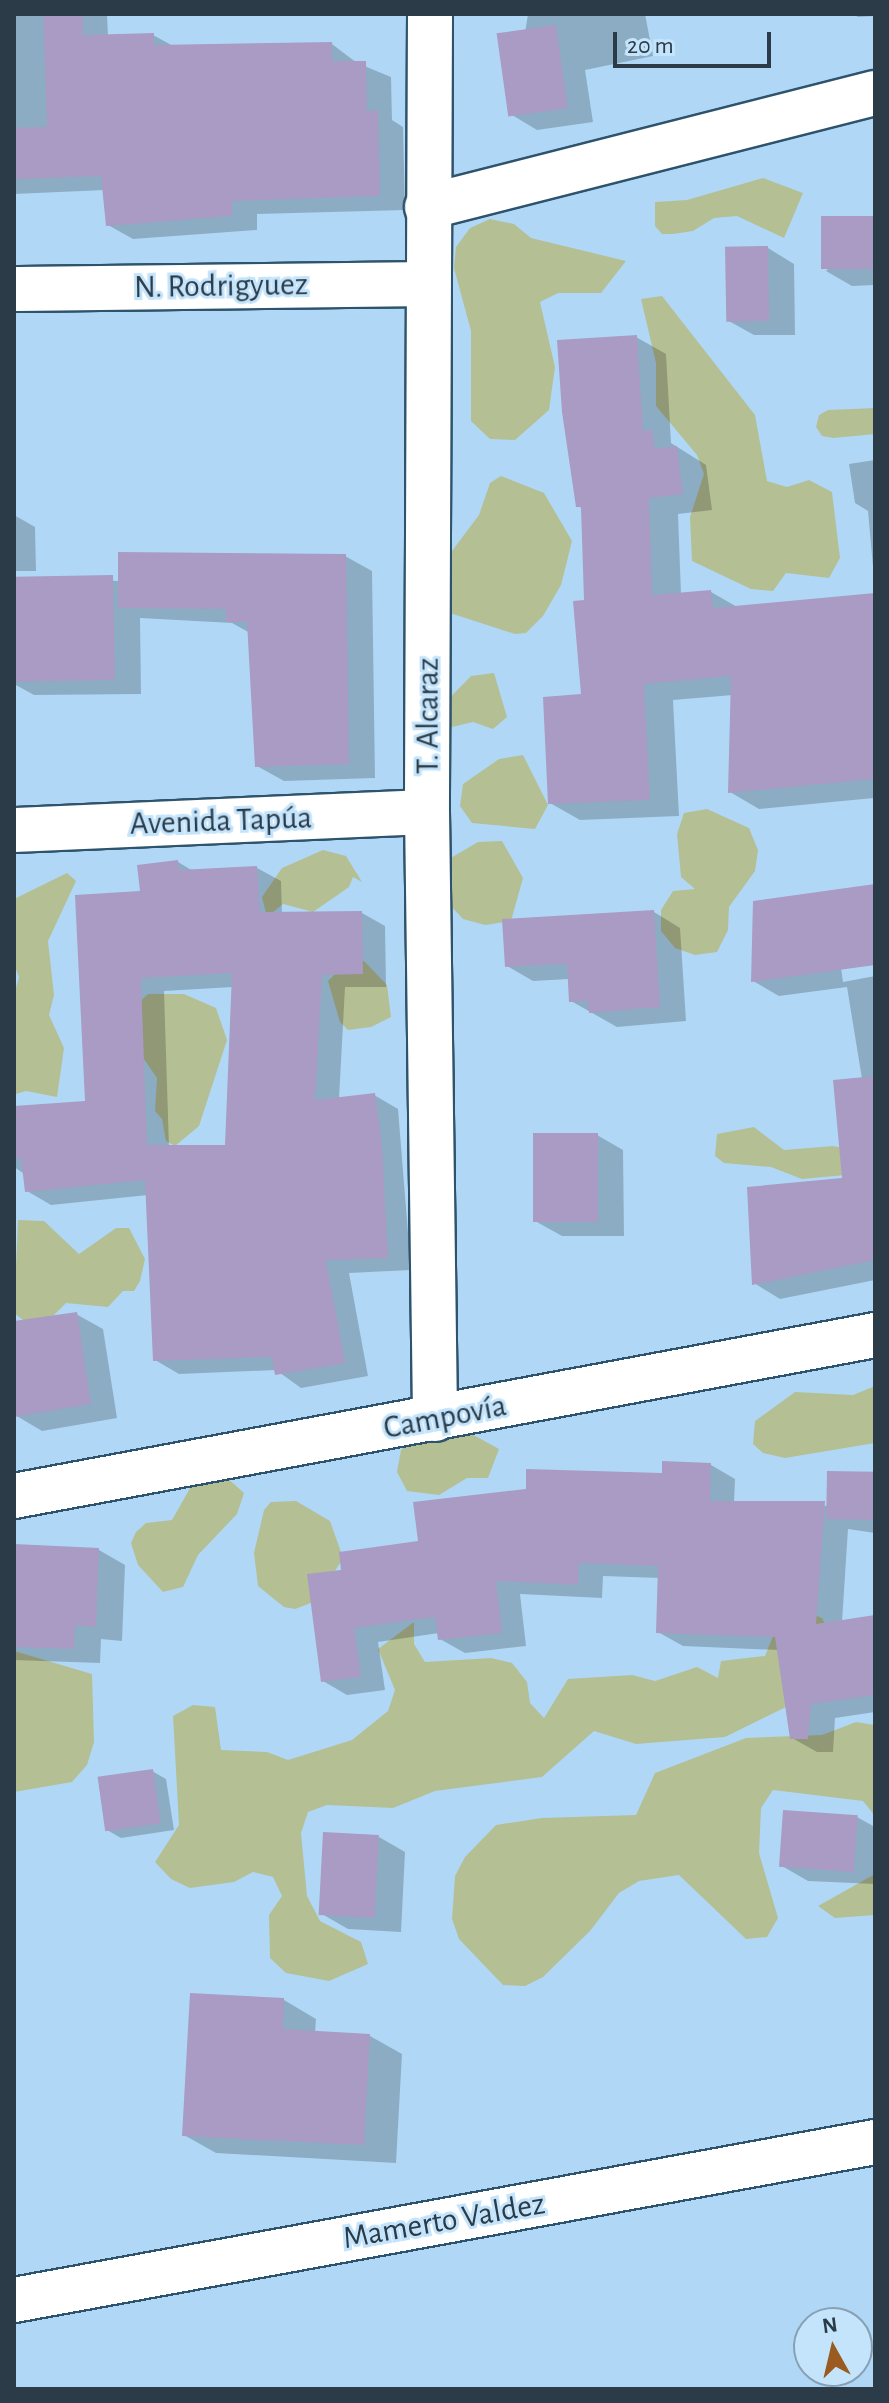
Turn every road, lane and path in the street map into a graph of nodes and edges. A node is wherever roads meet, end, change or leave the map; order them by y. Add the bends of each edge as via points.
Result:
1 (430, 14) edge
2 (875, 93) edge
3 (427, 207) junction
4 (428, 284) junction
5 (14, 289) edge
6 (427, 812) junction
7 (14, 830) edge
8 (875, 1335) edge
9 (435, 1419) junction
10 (14, 1496) edge
11 (875, 2142) edge
12 (14, 2300) edge

1 - 3 street, T. Alcaraz
2 - 3 street
3 - 4 street, T. Alcaraz
4 - 5 street, N. Rodrigyuez
4 - 6 street, T. Alcaraz
6 - 7 street, Avenida Tapúa
6 - 9 street, T. Alcaraz
8 - 9 street, Campovía
9 - 10 street, Campovía
11 - 12 street, Mamerto Valdez

